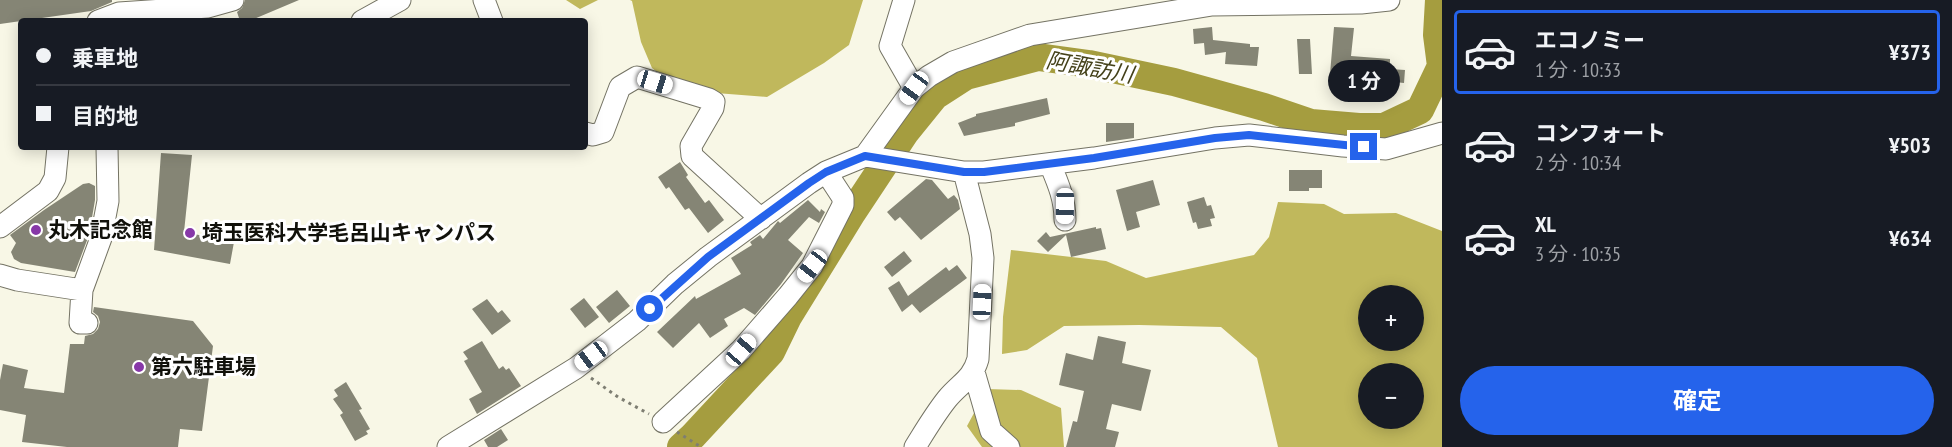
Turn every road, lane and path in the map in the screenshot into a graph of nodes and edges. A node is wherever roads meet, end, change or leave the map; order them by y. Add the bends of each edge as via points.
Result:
1 (233, 0) edge
2 (400, 0) edge
3 (484, 0) edge
4 (904, 0) edge
5 (1389, 0) edge
6 (106, 18) edge
7 (367, 18) edge
8 (491, 18) edge
9 (914, 88) junction
10 (1442, 133) edge
11 (588, 134) edge
12 (58, 150) edge
13 (107, 150) edge
14 (873, 157) junction
15 (1050, 164) junction
16 (826, 172) junction
17 (964, 172) junction
18 (761, 219) junction
19 (1065, 220) dead end
20 (0, 227) edge
21 (0, 274) edge
22 (82, 290) junction
23 (87, 323) dead end
24 (576, 368) junction
25 (974, 372) junction
26 (663, 422) junction
27 (448, 447) edge
28 (701, 447) edge
29 (915, 447) edge
30 (1009, 447) edge

1 - 6 street via 198,8 119,13
2 - 7 street
3 - 8 street
4 - 9 street via 890,46
5 - 9 street via 1212,5 1029,35 952,62
9 - 14 street
10 - 15 street via 1386,149 1249,135
11 - 18 street via 603,132 620,87 637,77 708,99 714,102 713,108 691,146 692,156
12 - 20 street via 55,178 48,191
13 - 22 street via 108,201
14 - 16 street
14 - 17 street
15 - 17 street
15 - 19 street via 1061,190
16 - 18 street
16 - 26 street via 843,198 843,205 812,266 741,350
17 - 25 street via 983,258 982,323
18 - 24 street via 708,257 637,321
21 - 22 street
22 - 23 street via 80,323
24 - 26 path
24 - 27 street
25 - 29 street via 942,405
25 - 30 street via 991,431
26 - 28 path

